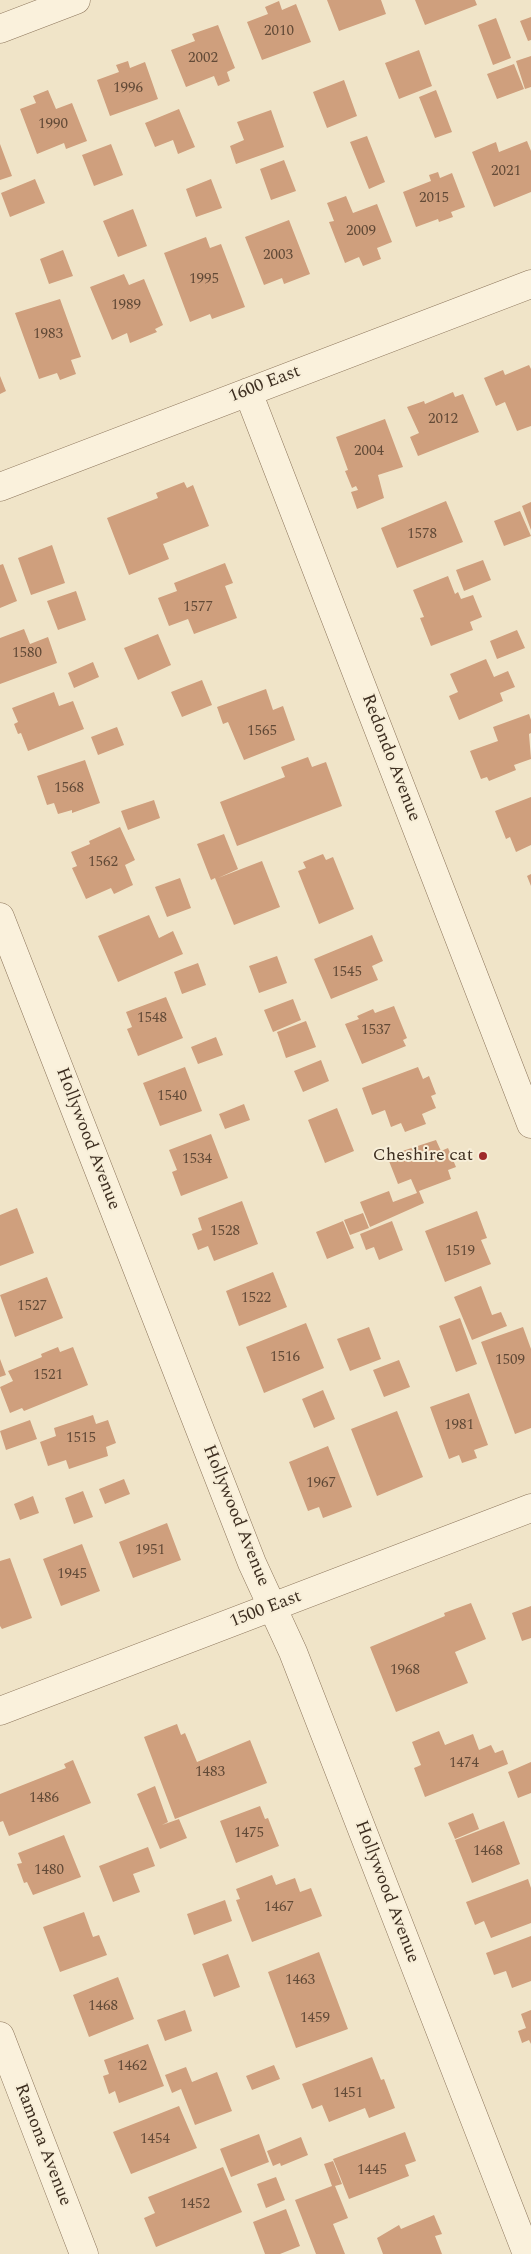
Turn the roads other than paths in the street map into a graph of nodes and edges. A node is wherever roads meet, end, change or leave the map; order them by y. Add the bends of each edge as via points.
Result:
1 (76, 0) edge
2 (0, 29) edge
3 (531, 284) edge
4 (248, 392) junction
5 (0, 487) edge
6 (0, 917) edge
7 (531, 1124) edge
8 (531, 1508) edge
9 (272, 1607) junction
10 (0, 1711) edge
11 (0, 2036) edge
12 (84, 2254) edge
13 (527, 2254) edge

1 - 2 street
3 - 4 street, 1600 East
4 - 5 street, 1600 East
4 - 7 street, Redondo Avenue
6 - 9 street, Hollywood Avenue
8 - 9 street, 1500 East
9 - 10 street, 1500 East
9 - 13 street, Hollywood Avenue via 293,1652
11 - 12 street, Ramona Avenue

